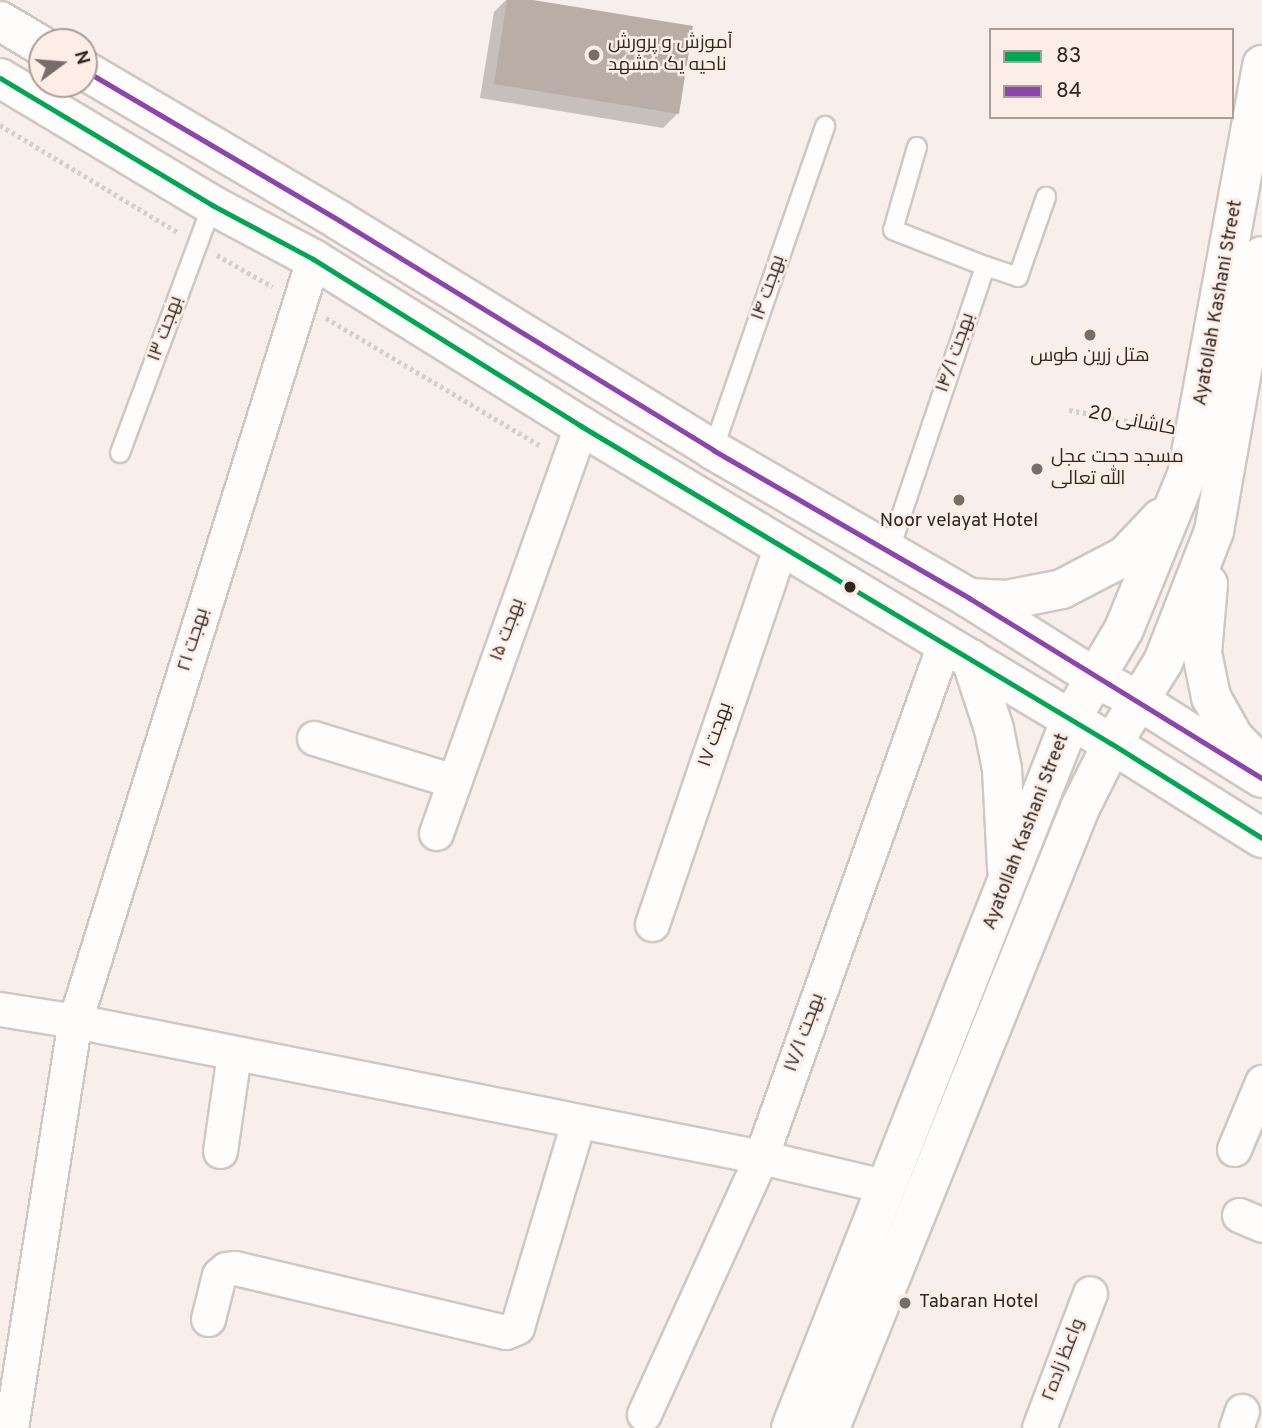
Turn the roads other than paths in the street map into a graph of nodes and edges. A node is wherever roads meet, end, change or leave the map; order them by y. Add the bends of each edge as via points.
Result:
1 (0, 21) edge
2 (28, 38) edge
3 (1262, 65) edge
4 (0, 78) edge
5 (98, 78) edge
6 (825, 126) dead end
7 (916, 147) dead end
8 (1046, 197) dead end
9 (212, 205) junction
10 (1262, 256) edge
11 (313, 260) junction
12 (985, 266) junction
13 (581, 426) junction
14 (713, 450) junction
15 (120, 453) dead end
16 (1188, 475) junction
17 (1214, 531) junction
18 (780, 545) junction
19 (889, 552) junction
20 (969, 598) junction
21 (958, 651) junction
22 (1097, 678) junction
23 (1138, 700) junction
24 (1071, 719) junction
25 (314, 738) dead end
26 (1112, 744) junction
27 (1262, 766) edge
28 (1262, 778) edge
29 (454, 782) junction
30 (436, 833) dead end
31 (1262, 838) edge
32 (1008, 880) junction
33 (652, 924) dead end
34 (0, 1009) edge
35 (75, 1021) junction
36 (234, 1054) junction
37 (1262, 1082) edge
38 (578, 1122) junction
39 (1234, 1149) dead end
40 (220, 1151) dead end
41 (761, 1157) junction
42 (888, 1187) junction
43 (1090, 1293) dead end
44 (14, 1317) edge
45 (208, 1319) dead end
46 (644, 1414) dead end
47 (11, 1428) edge
48 (792, 1428) edge
49 (831, 1428) edge
50 (1039, 1428) edge

1 - 2 main road
3 - 16 main road, Ayatollah Kashani Street
4 - 9 main road
5 - 14 main road
6 - 14 lane, بهجت ۱۴
7 - 12 lane via 893,230
8 - 12 lane via 1018,277
9 - 11 main road
9 - 15 lane, بهجت ۱۳
10 - 17 main road, Ayatollah Kashani Street
11 - 13 main road
11 - 35 street, بهجت ۲۱
12 - 19 lane, بهجت ۱۴/۱
13 - 18 main road
13 - 29 street, بهجت ۱۵
14 - 19 main road
16 - 20 main road via 1165,514 1125,556 1062,589 1007,600
16 - 22 main road, Ayatollah Kashani Street via 1124,629
17 - 23 main road, Ayatollah Kashani Street via 1163,662
17 - 27 main road via 1202,653 1211,697 1234,738
18 - 21 main road
18 - 33 street, بهجت ۱۷
19 - 20 main road
20 - 22 main road
21 - 24 main road
21 - 32 main road via 995,729 1002,769
21 - 41 street, بهجت ۱۷/۱
22 - 23 main road
22 - 24 main road, Ayatollah Kashani Street
23 - 26 main road, Ayatollah Kashani Street
23 - 28 main road
24 - 26 main road
24 - 32 main road, Ayatollah Kashani Street
25 - 29 street
26 - 31 main road
26 - 49 main road, Ayatollah Kashani Street via 1080,808
29 - 30 street, بهجت ۱۵
32 - 42 main road, Ayatollah Kashani Street
34 - 35 street
35 - 36 street
35 - 44 street, بهجت ۲۱
36 - 38 street
36 - 40 street
37 - 39 street
38 - 41 street
38 - 45 street via 517,1327 506,1332 235,1268 219,1275
41 - 42 street
41 - 46 street, بهجت ۱۷/۱
42 - 48 main road, Ayatollah Kashani Street
43 - 50 street, واعظ زاده۲
44 - 47 street, بهجت ۲۱

